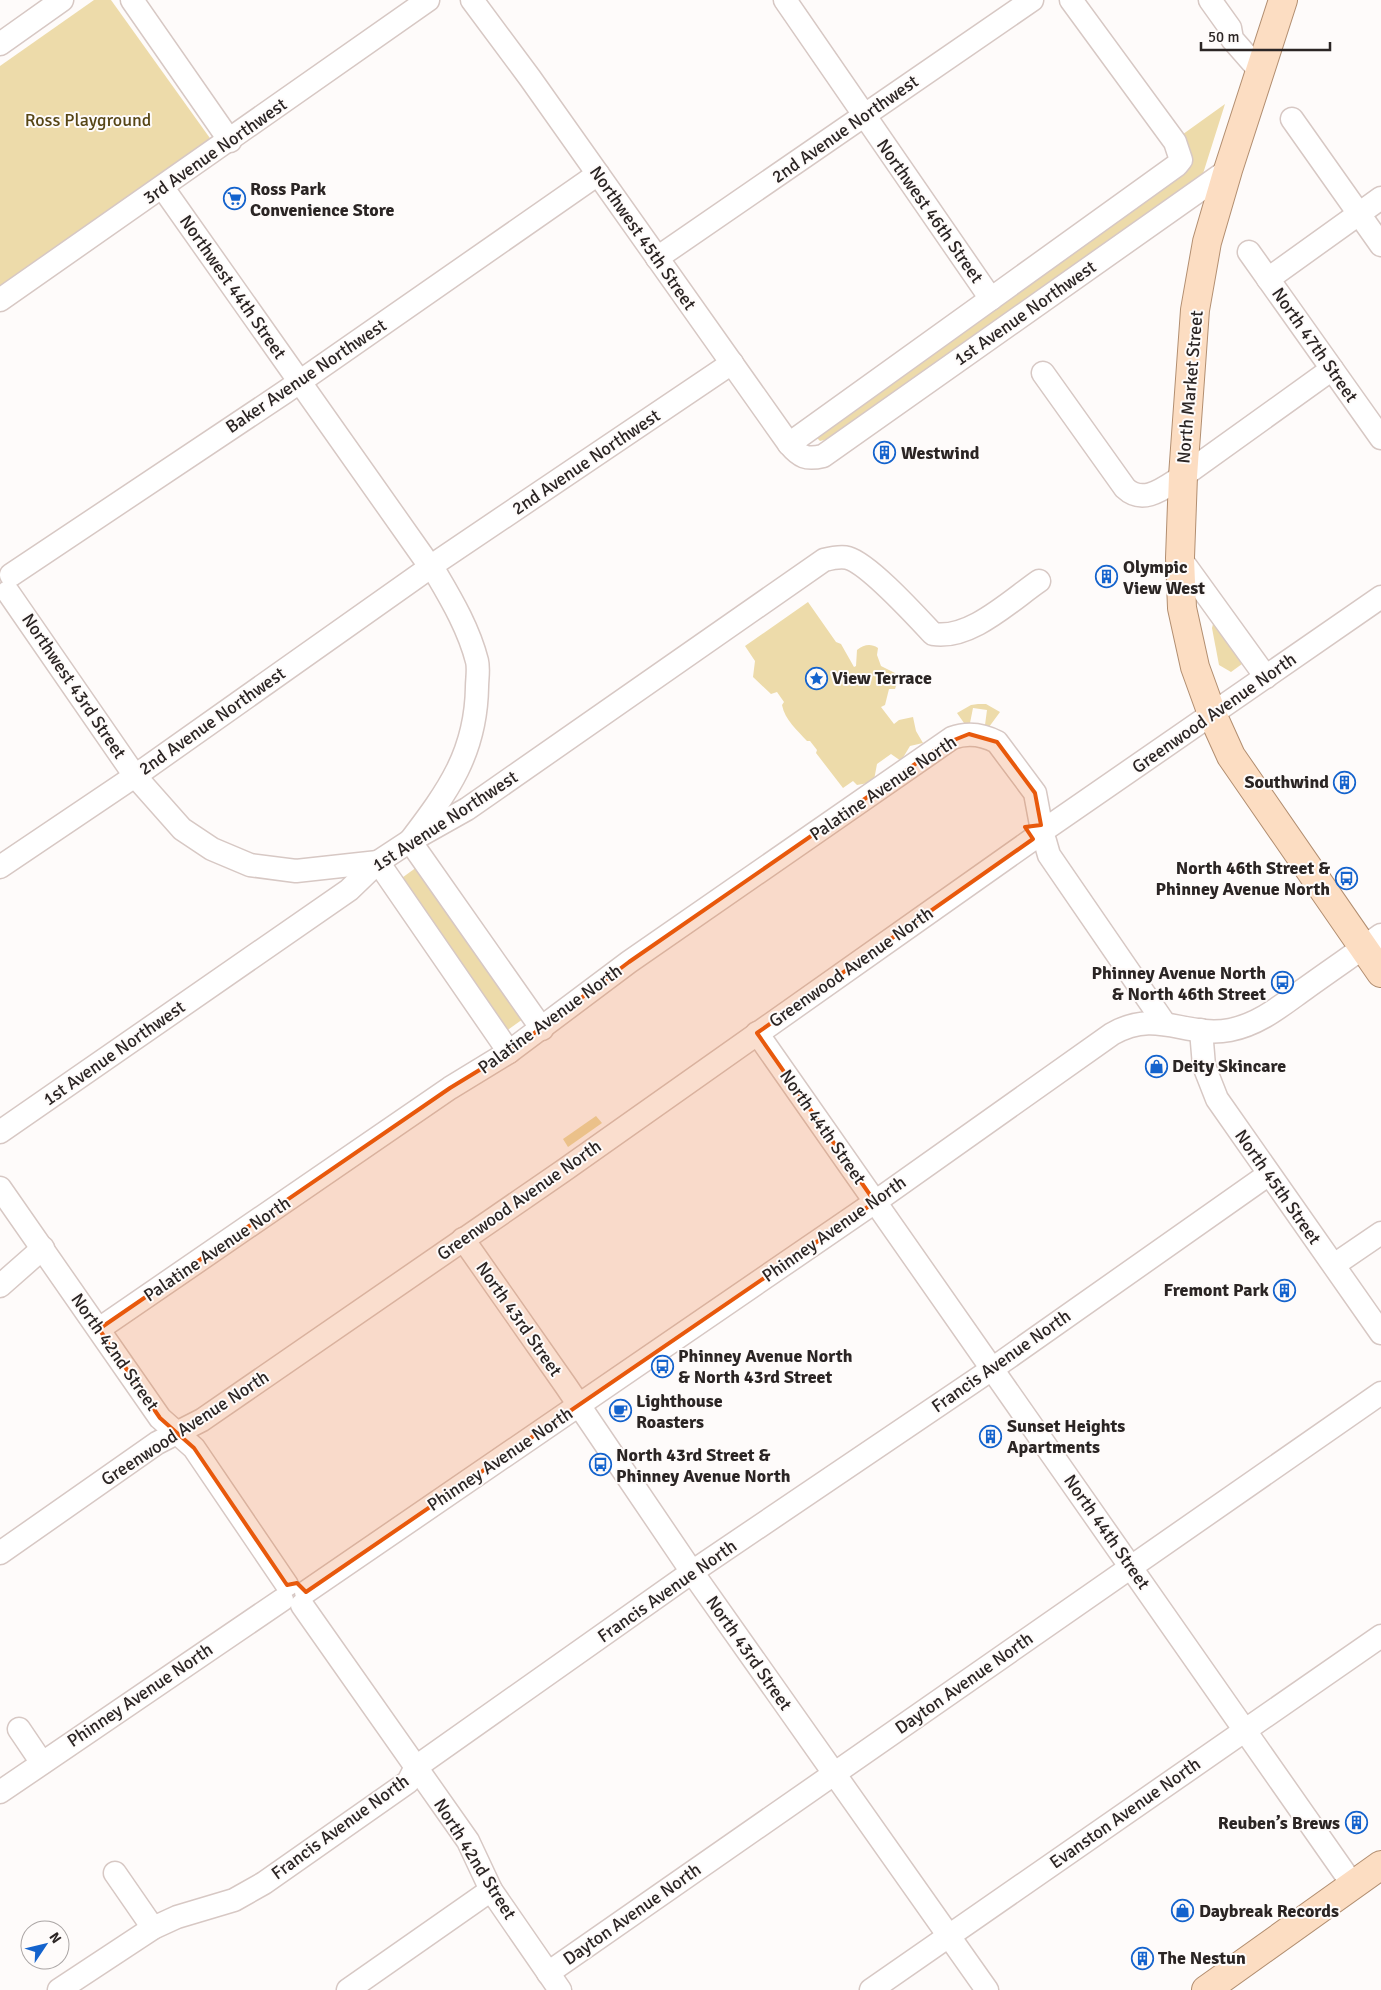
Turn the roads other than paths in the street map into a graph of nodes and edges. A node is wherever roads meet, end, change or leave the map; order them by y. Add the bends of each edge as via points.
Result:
1 (62, 0) edge
2 (132, 0) edge
3 (428, 0) edge
4 (472, 0) edge
5 (785, 0) edge
6 (1032, 0) edge
7 (1072, 0) edge
8 (1210, 0) edge
9 (1283, 0) edge
10 (0, 44) edge
11 (1260, 71) junction
12 (864, 116) junction
13 (1292, 119) dead end
14 (230, 140) junction
15 (1228, 170) junction
16 (598, 174) junction
17 (163, 188) junction
18 (1381, 198) edge
19 (1359, 214) junction
20 (1381, 245) edge
21 (1249, 252) dead end
22 (657, 258) junction
23 (1268, 279) junction
24 (991, 298) junction
25 (0, 300) edge
26 (732, 363) junction
27 (1332, 370) junction
28 (1042, 373) dead end
29 (300, 381) junction
30 (1381, 438) edge
31 (789, 444) junction
32 (823, 456) joint
33 (1183, 476) junction
34 (1180, 558) junction
35 (431, 566) junction
36 (1039, 581) dead end
37 (5, 583) edge
38 (1381, 598) edge
39 (1266, 677) junction
40 (1212, 714) junction
41 (135, 776) junction
42 (1042, 833) junction
43 (410, 841) junction
44 (378, 862) junction
45 (0, 867) edge
46 (1372, 942) edge
47 (1381, 973) edge
48 (1165, 1024) junction
49 (542, 1029) junction
50 (1201, 1030) junction
51 (757, 1033) junction
52 (509, 1052) junction
53 (0, 1132) edge
54 (1269, 1174) junction
55 (0, 1188) edge
56 (875, 1202) junction
57 (1381, 1233) edge
58 (463, 1239) junction
59 (43, 1248) junction
60 (1334, 1265) junction
61 (0, 1286) edge
62 (99, 1330) junction
63 (1381, 1333) edge
64 (992, 1368) junction
65 (1381, 1393) edge
66 (579, 1405) junction
67 (178, 1434) junction
68 (0, 1553) edge
69 (1131, 1565) junction
70 (692, 1572) junction
71 (294, 1595) junction
72 (1381, 1636) edge
73 (19, 1729) dead end
74 (1244, 1730) junction
75 (42, 1762) junction
76 (416, 1767) junction
77 (834, 1775) junction
78 (0, 1792) edge
79 (1381, 1865) edge
80 (115, 1873) dead end
81 (1353, 1885) junction
82 (491, 1890) junction
83 (153, 1928) junction
84 (948, 1936) junction
85 (554, 1981) edge
86 (59, 1990) edge
87 (348, 1990) edge
88 (871, 1990) edge
89 (987, 1990) edge
90 (1206, 1990) edge

1 - 10 street
2 - 14 street
3 - 14 street, 3rd Avenue Northwest
4 - 16 street, Northwest 45th Street
5 - 12 street, Northwest 46th Street
6 - 12 street, 2nd Avenue Northwest
7 - 24 street, 1st Avenue Northwest via 1175,142 1181,160
8 - 11 street via 1230,28 1232,39
9 - 11 main road, North Market Street
11 - 15 main road, North Market Street
12 - 22 street, 2nd Avenue Northwest
12 - 24 street, Northwest 46th Street
13 - 19 street
14 - 17 street, 3rd Avenue Northwest
15 - 32 street, 1st Avenue Northwest
15 - 33 main road, North Market Street via 1208,242 1195,310
16 - 22 street, Northwest 45th Street
16 - 29 street, Baker Avenue Northwest
17 - 25 street, 3rd Avenue Northwest
17 - 29 street, Northwest 44th Street
18 - 19 street
19 - 20 street
19 - 23 street
21 - 23 street, North 47th Street
22 - 26 street, Northwest 45th Street
23 - 27 street, North 47th Street
24 - 31 street, 1st Avenue Northwest
26 - 31 street, Northwest 45th Street
26 - 35 street, 2nd Avenue Northwest
27 - 30 street, North 47th Street
27 - 33 street
28 - 33 street via 1131,494 1143,496 1158,492
29 - 35 street, Northwest 44th Street
29 - 37 street, Baker Avenue Northwest
31 - 32 street, Northwest 45th Street via 798,455 808,460
33 - 34 main road, North Market Street
34 - 39 street
34 - 40 main road, North Market Street via 1182,608 1195,667
35 - 41 street, 2nd Avenue Northwest
35 - 43 street, Northwest 44th Street via 463,623 478,663 477,699 463,762 445,794
36 - 43 street, 1st Avenue Northwest via 966,631 943,636 933,634 885,586 848,558 824,560 468,809
37 - 41 street, Northwest 43rd Street
38 - 39 street, Greenwood Avenue North
39 - 40 street, Greenwood Avenue North
40 - 42 street, Greenwood Avenue North
40 - 46 main road, North Market Street via 1231,756
41 - 44 street, Northwest 43rd Street via 182,829 212,849 250,865 296,871
41 - 45 street, 2nd Avenue Northwest
42 - 48 street via 1049,855
42 - 49 street, Palatine Avenue North via 1035,793 1004,749 997,742 979,735 961,735 629,962
42 - 51 street, Greenwood Avenue North
43 - 44 street, 1st Avenue Northwest
43 - 49 street
44 - 52 street
44 - 53 street, 1st Avenue Northwest via 349,890
46 - 47 main road, North Market Street
46 - 50 street, Phinney Avenue North via 1254,1023 1228,1030
48 - 50 street, Phinney Avenue North
48 - 56 street, Phinney Avenue North via 1137,1023 1112,1034
49 - 52 street, Palatine Avenue North
50 - 54 street, North 45th Street via 1204,1066 1212,1088
51 - 56 street, North 44th Street
51 - 58 street, Greenwood Avenue North
52 - 62 street, Palatine Avenue North via 450,1088
54 - 60 street, North 45th Street
54 - 64 street, Francis Avenue North
55 - 59 street, North 42nd Street
56 - 64 street, North 44th Street
56 - 66 street, Phinney Avenue North
57 - 60 street
58 - 66 street, North 43rd Street
58 - 67 street, Greenwood Avenue North
59 - 61 street
59 - 62 street, North 42nd Street
60 - 63 street, North 45th Street
62 - 67 street, North 42nd Street via 160,1418
64 - 69 street, North 44th Street
64 - 70 street, Francis Avenue North
65 - 69 street, Dayton Avenue North
66 - 70 street, North 43rd Street
66 - 71 street, Phinney Avenue North
67 - 68 street, Greenwood Avenue North via 157,1443
67 - 71 street, North 42nd Street via 194,1448
69 - 74 street, North 44th Street
69 - 77 street, Dayton Avenue North
70 - 76 street, Francis Avenue North
70 - 77 street, North 43rd Street
71 - 75 street, Phinney Avenue North
71 - 76 street, North 42nd Street
72 - 74 street, Evanston Avenue North
73 - 75 street
74 - 81 street, North 44th Street
74 - 84 street, Evanston Avenue North
75 - 78 street, Phinney Avenue North
76 - 82 street, North 42nd Street via 468,1841
76 - 83 street, Francis Avenue North via 408,1782 264,1883 234,1900
77 - 84 street, North 43rd Street
77 - 85 street, Dayton Avenue North
79 - 81 main road
80 - 83 street
81 - 90 main road
82 - 85 street, North 42nd Street
82 - 87 street
83 - 86 street, Francis Avenue North
84 - 88 street, Evanston Avenue North
84 - 89 street, North 43rd Street

